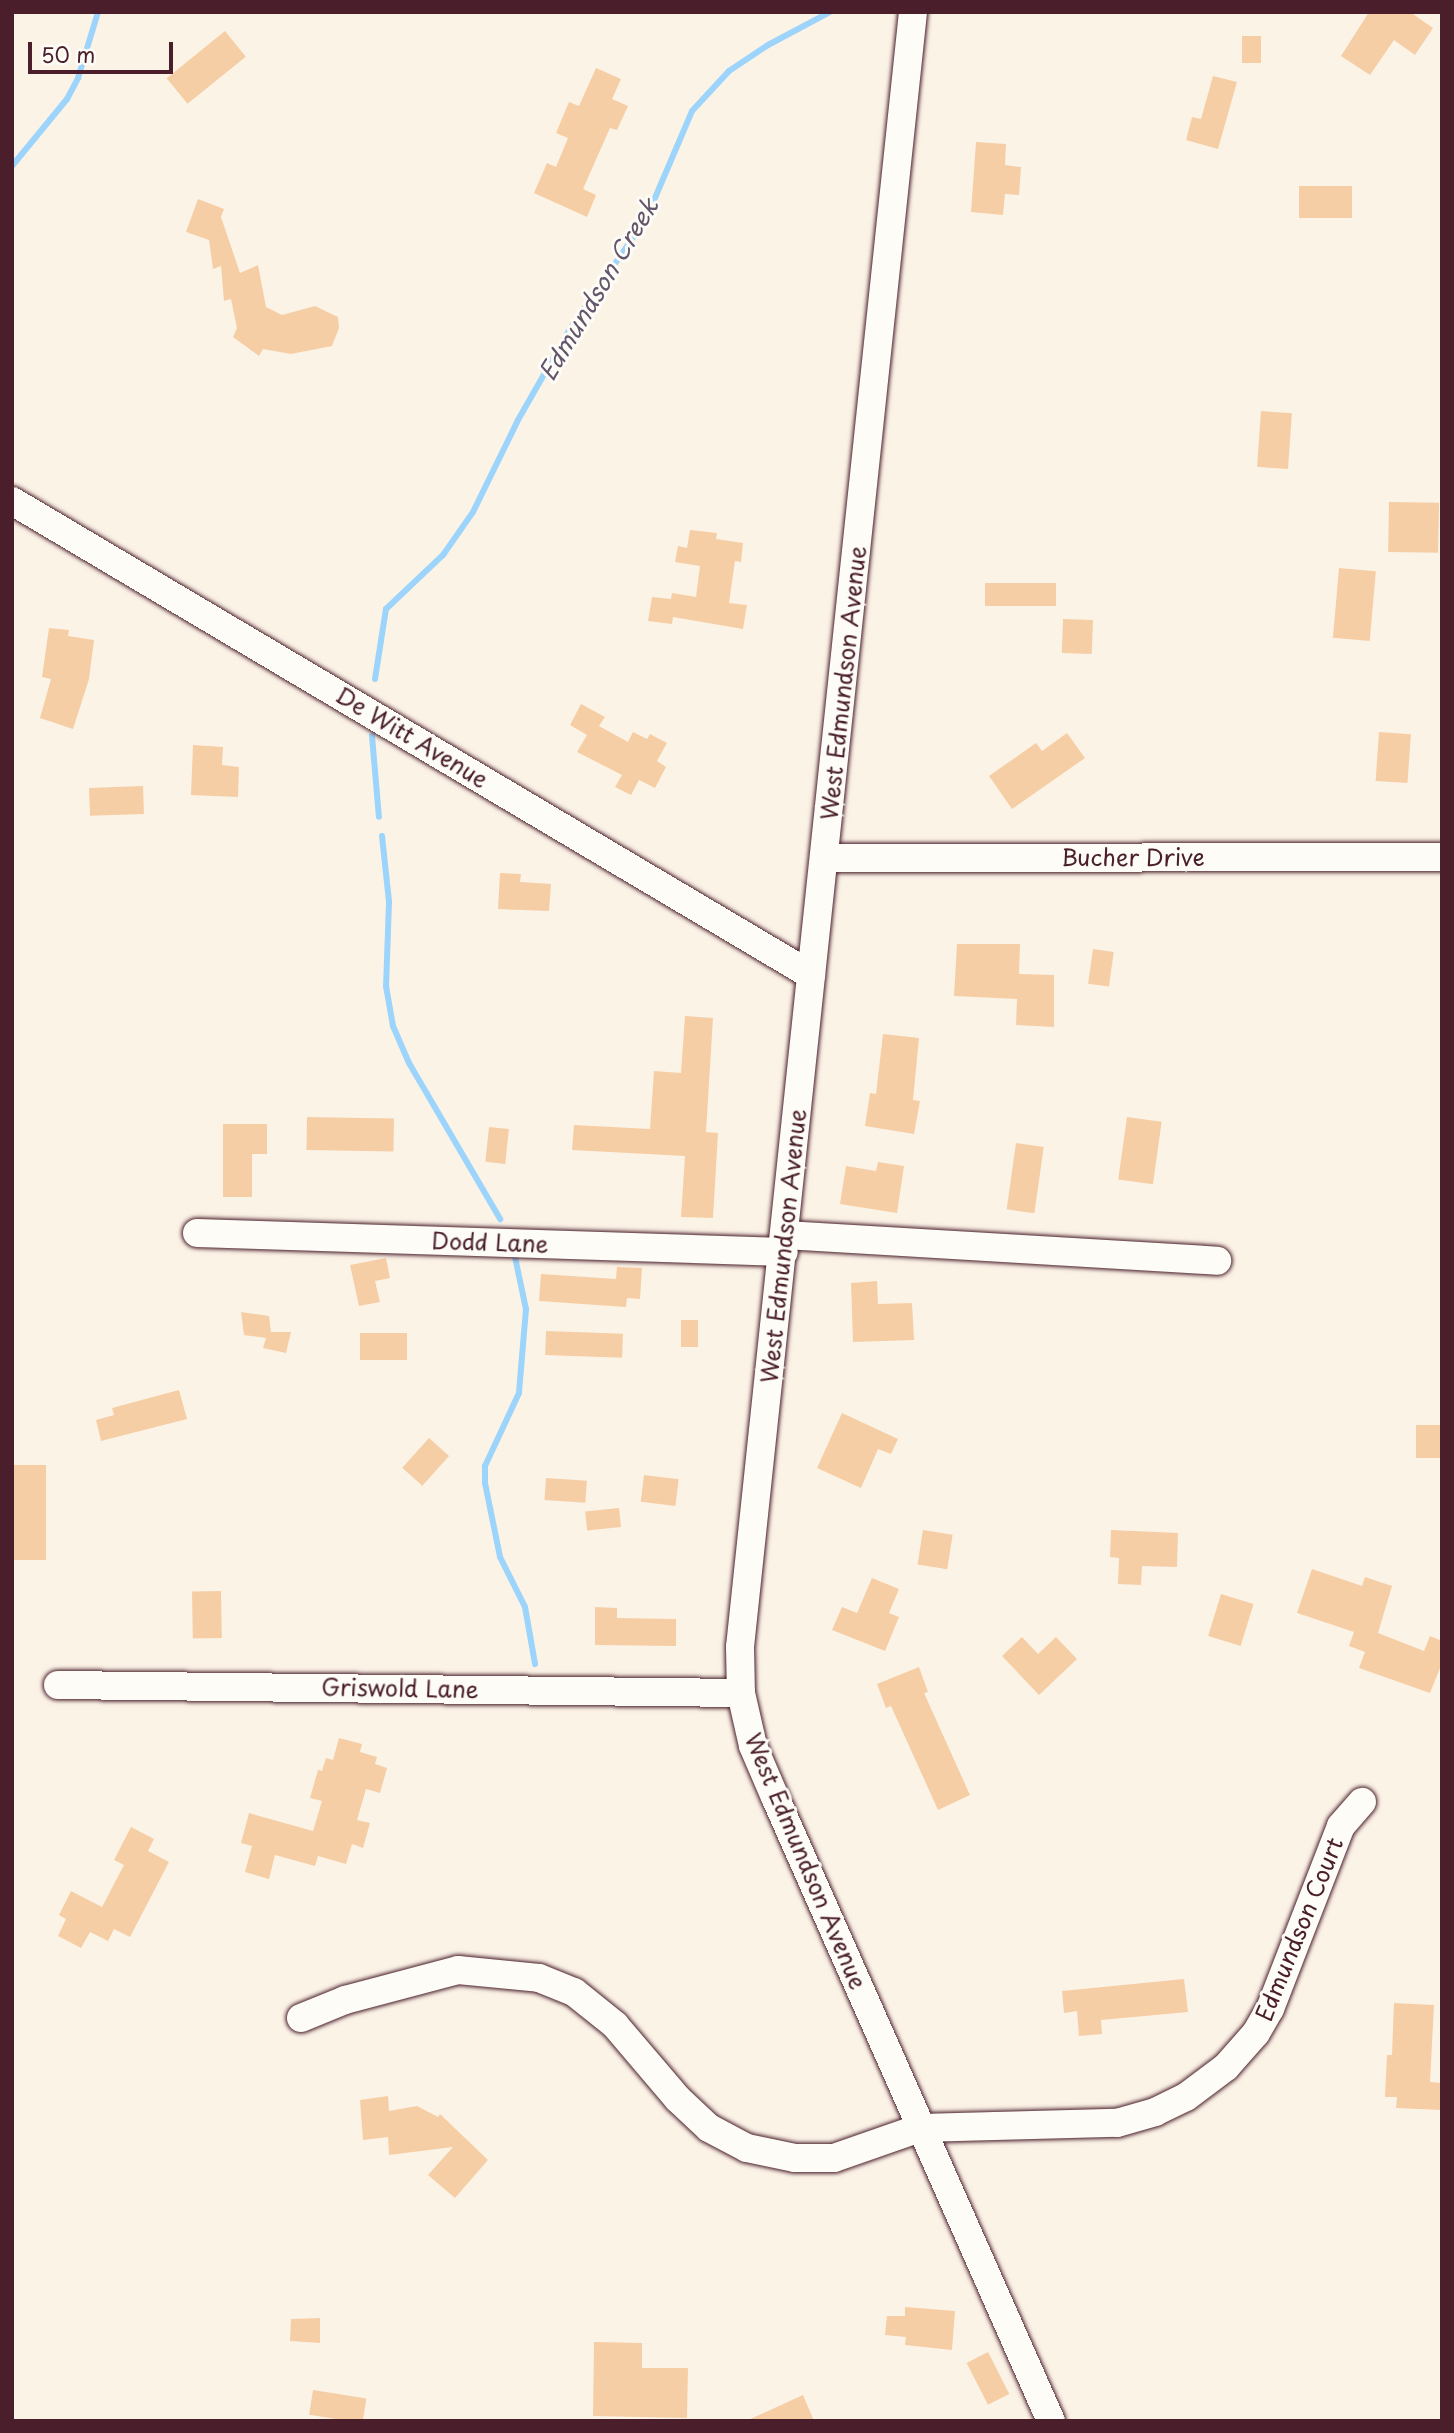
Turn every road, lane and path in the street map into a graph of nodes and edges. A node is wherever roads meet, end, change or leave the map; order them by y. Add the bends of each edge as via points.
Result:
1 (913, 12) edge
2 (12, 501) edge
3 (1442, 857) edge
4 (825, 858) junction
5 (811, 975) junction
6 (197, 1233) dead end
7 (784, 1243) junction
8 (1217, 1261) dead end
9 (58, 1685) dead end
10 (741, 1693) junction
11 (1362, 1802) dead end
12 (301, 2018) dead end
13 (920, 2128) junction
14 (1051, 2421) edge

1 - 4 street, West Edmundson Avenue
2 - 5 street, De Witt Avenue
3 - 4 street, Bucher Drive
4 - 5 street, West Edmundson Avenue
5 - 7 street, West Edmundson Avenue
6 - 7 street, Dodd Lane
7 - 8 street, Dodd Lane
7 - 10 street, West Edmundson Avenue via 740,1647
9 - 10 street, Griswold Lane
10 - 13 street, West Edmundson Avenue via 754,1746
11 - 13 street, Edmundson Court via 1341,1826 1270,2009 1256,2033 1226,2067 1186,2097 1117,2123
12 - 13 street, Edmundson Court via 345,2000 458,1970 538,1978 574,1992 615,2025 709,2128 747,2148 795,2158 834,2158
13 - 14 street, West Edmundson Avenue

